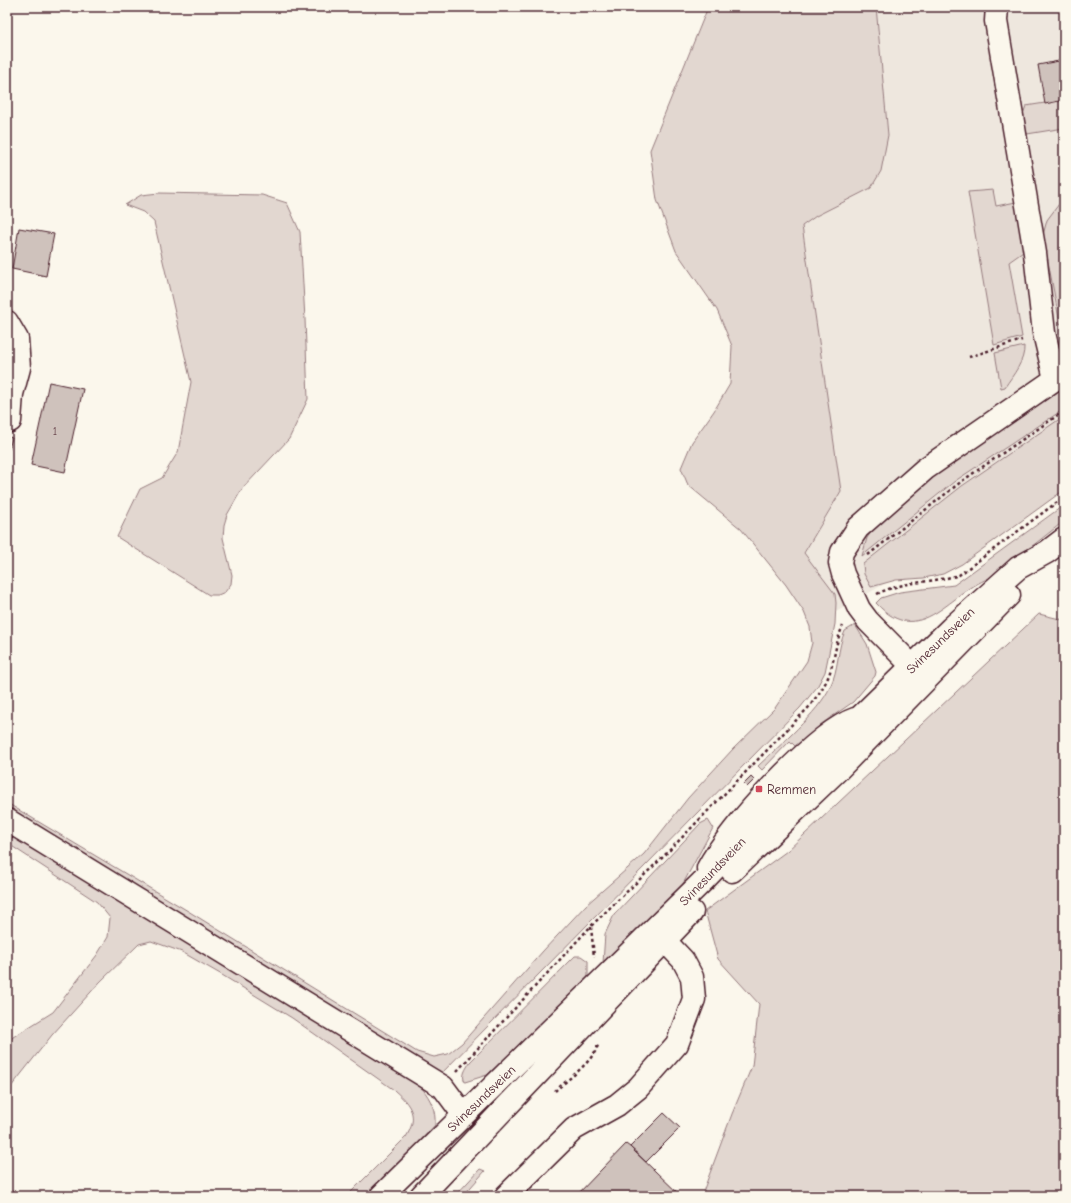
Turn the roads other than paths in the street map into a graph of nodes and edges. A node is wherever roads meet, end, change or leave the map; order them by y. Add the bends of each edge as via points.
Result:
1 (997, 7) edge
2 (7, 322) edge
3 (1059, 376) edge
4 (10, 421) dead end
5 (1056, 545) edge
6 (919, 674) junction
7 (7, 820) edge
8 (665, 941) junction
9 (463, 1114) junction
10 (381, 1196) edge
11 (421, 1196) edge
12 (506, 1196) edge

1 - 3 main road via 996,21 1035,254 1044,333
2 - 4 main road via 17,339 19,368 12,394
3 - 6 main road via 925,469 880,506 848,540 842,552 842,574 859,609
5 - 6 main road, Svinesundsveien via 1018,568 951,628
6 - 8 main road, Svinesundsveien via 838,770 712,890
6 - 9 main road, Svinesundsveien via 860,717 704,880
7 - 9 main road via 443,1087
8 - 11 main road, Svinesundsveien
8 - 12 main road via 683,960 692,977 694,999 677,1044 638,1088 617,1105 574,1129
9 - 10 main road, Svinesundsveien

